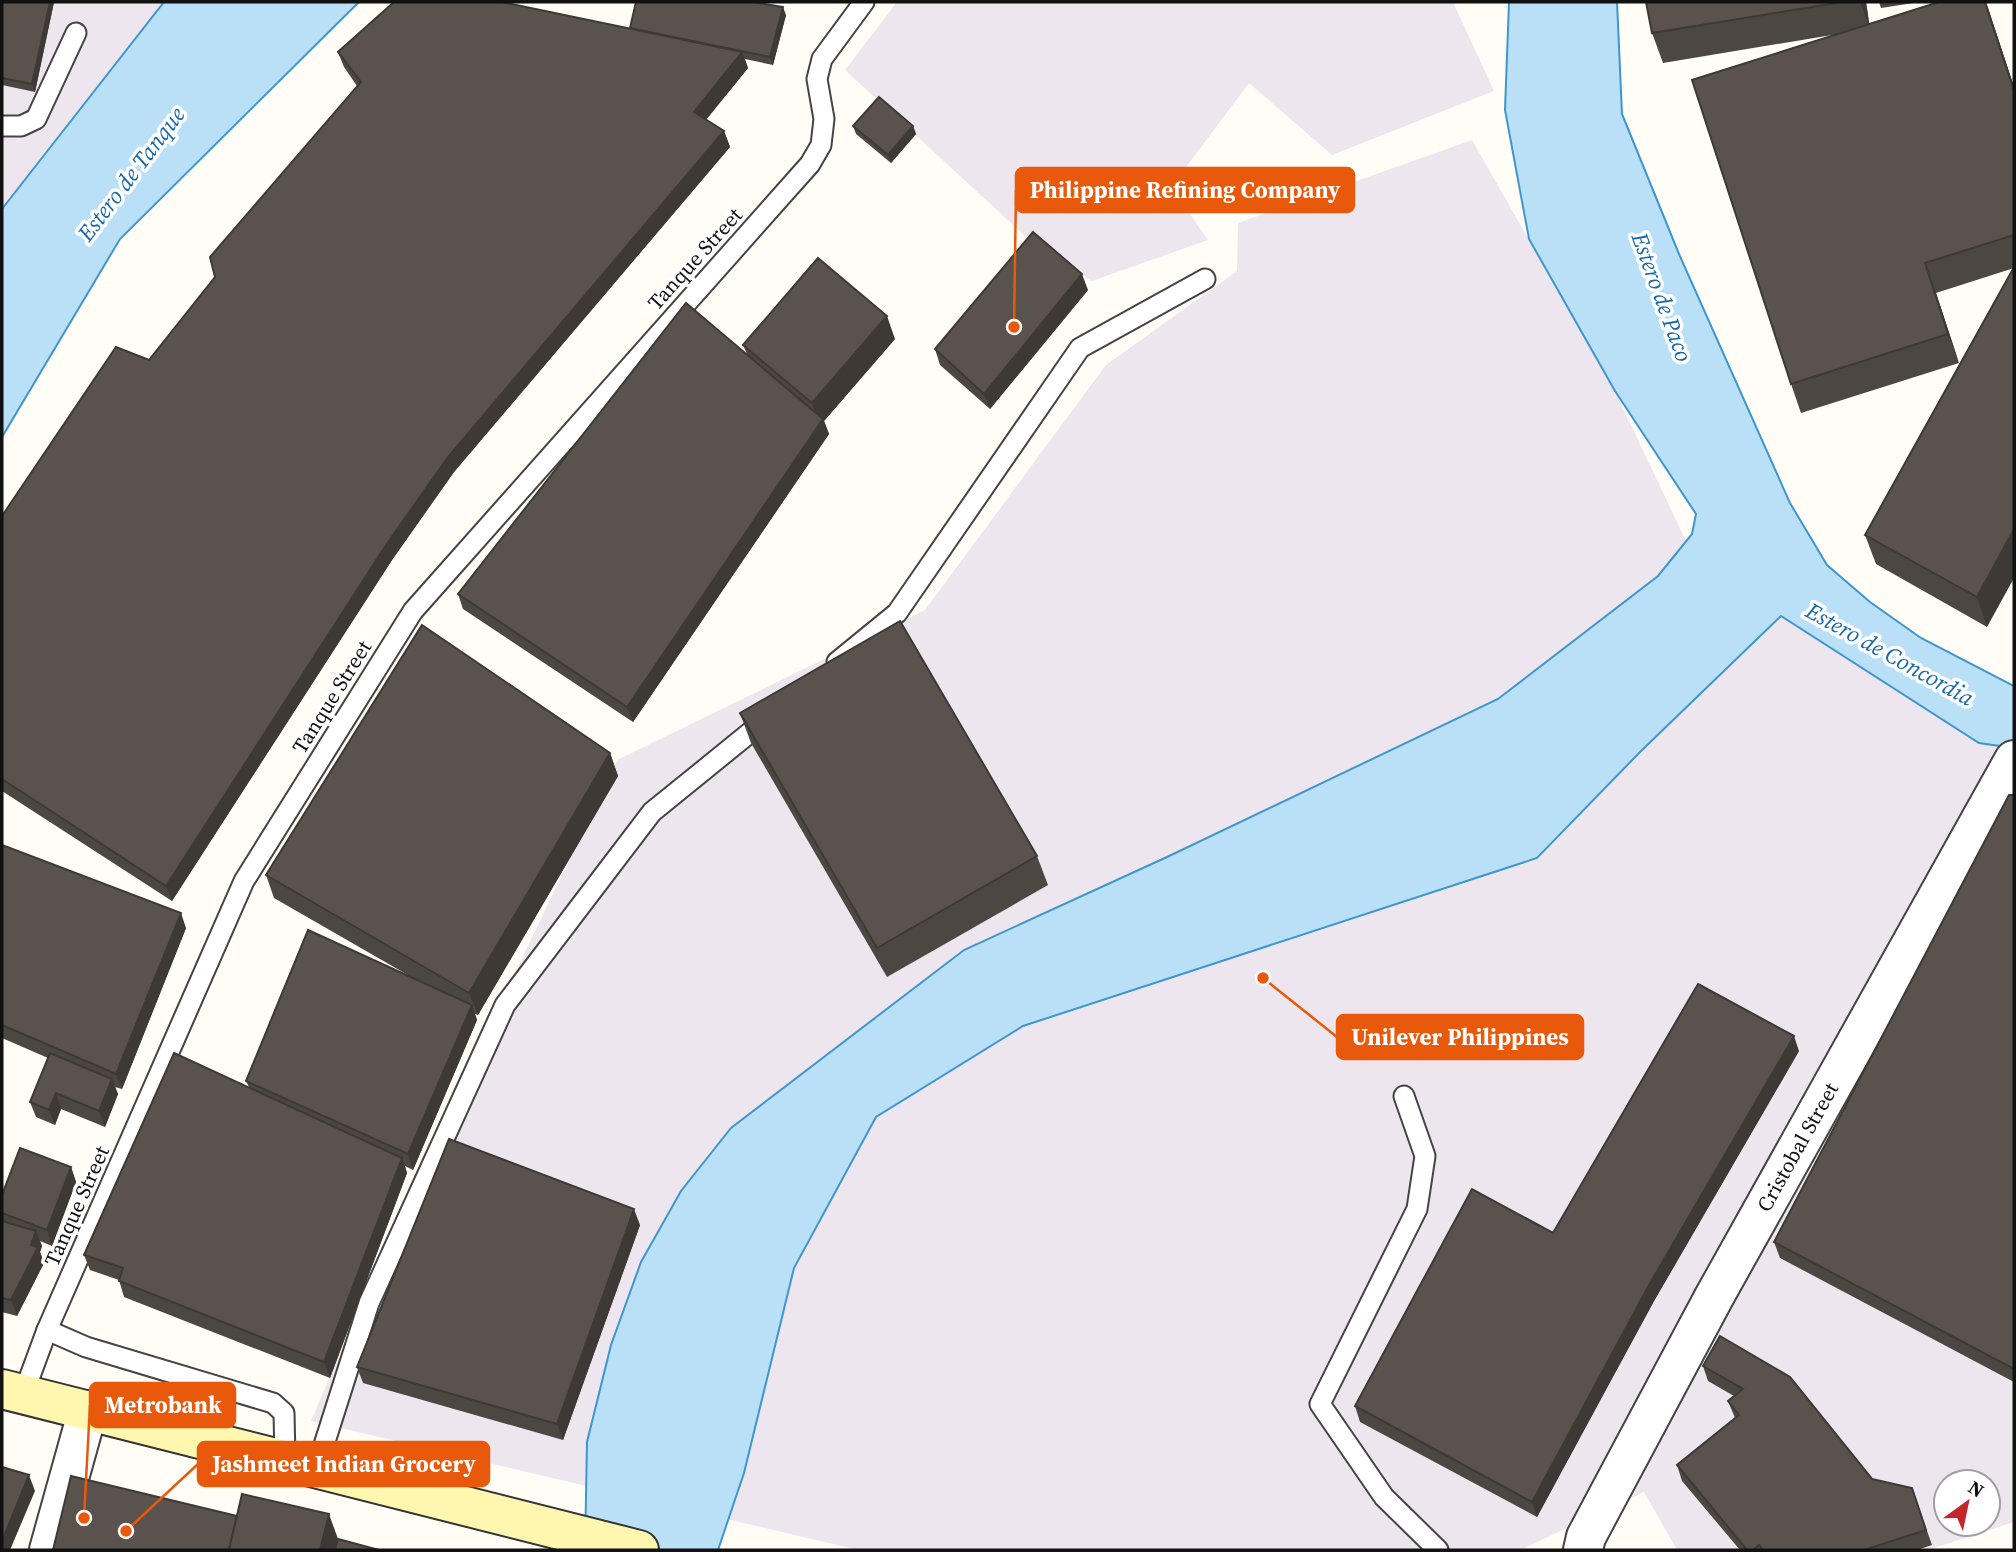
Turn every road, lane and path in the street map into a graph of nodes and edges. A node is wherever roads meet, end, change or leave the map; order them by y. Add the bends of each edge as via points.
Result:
1 (864, 2) edge
2 (76, 33) dead end
3 (2, 126) edge
4 (1205, 279) dead end
5 (822, 674) edge
6 (780, 708) edge
7 (2013, 762) edge
8 (1405, 1096) dead end
9 (47, 1330) junction
10 (12, 1392) edge
11 (88, 1410) junction
12 (301, 1463) junction
13 (1579, 1546) edge
14 (48, 1550) edge
15 (639, 1550) edge
16 (1438, 1550) edge

1 - 9 lane, Tanque Street via 822,59 817,79 824,119 821,145 810,163 413,611 244,881
2 - 3 lane via 36,120
4 - 5 lane via 1080,348 897,613
6 - 12 lane via 652,812 505,1005
7 - 13 street, Cristobal Street
8 - 16 lane via 1425,1156 1417,1209 1320,1404 1384,1497
9 - 10 lane, Tanque Street
9 - 12 lane via 86,1347 273,1403 284,1413
10 - 11 main road
11 - 12 main road
11 - 14 street
12 - 15 main road

